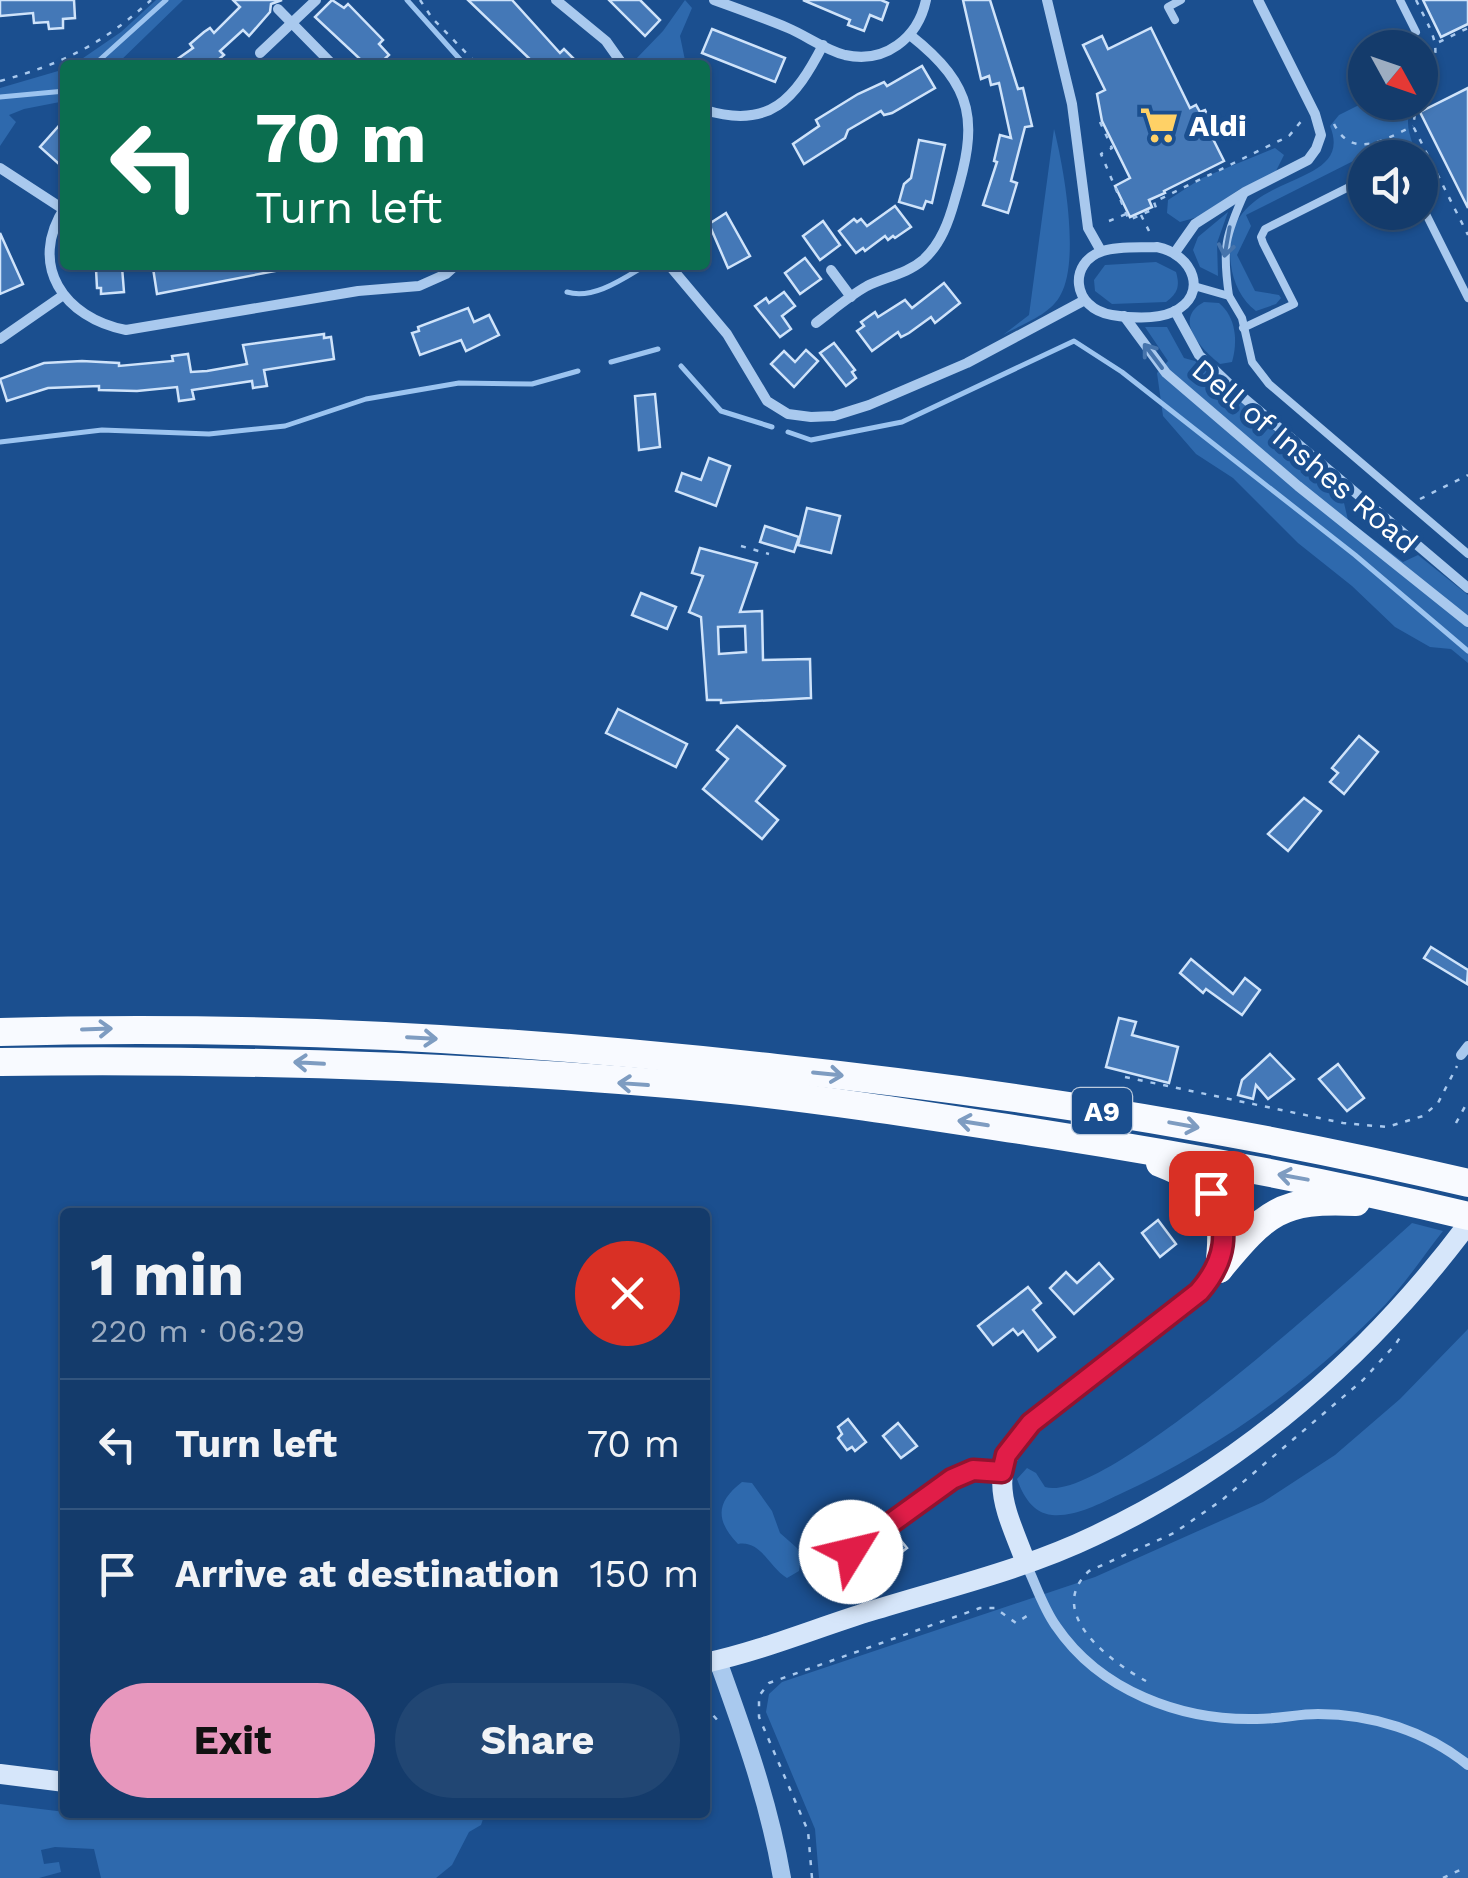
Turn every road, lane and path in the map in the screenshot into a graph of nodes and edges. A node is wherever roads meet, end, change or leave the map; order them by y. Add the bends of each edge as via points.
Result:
1 (151, 0) edge
2 (316, 0) edge
3 (420, 0) edge
4 (556, 0) edge
5 (714, 0) edge
6 (926, 0) edge
7 (1047, 0) edge
8 (1181, 0) edge
9 (1258, 0) edge
10 (1400, 0) edge
11 (1416, 0) edge
12 (1166, 4) edge
13 (745, 5) edge
14 (278, 9) dead end
15 (1175, 20) dead end
16 (291, 22) junction
17 (1468, 28) edge
18 (1415, 30) edge
19 (1431, 30) edge
20 (910, 35) junction
21 (1438, 43) edge
22 (823, 46) junction
23 (260, 52) dead end
24 (66, 60) edge
25 (328, 60) edge
26 (473, 60) edge
27 (619, 60) edge
28 (60, 63) edge
29 (0, 82) edge
30 (710, 111) edge
31 (1315, 114) junction
32 (1414, 120) edge
33 (1100, 122) dead end
34 (1413, 126) junction
35 (0, 168) edge
36 (1348, 188) edge
37 (1245, 192) junction
38 (60, 206) edge
39 (1126, 214) junction
40 (60, 215) edge
41 (1141, 215) junction
42 (1109, 221) dead end
43 (1434, 230) edge
44 (1148, 231) dead end
45 (1468, 236) edge
46 (1101, 251) junction
47 (1176, 251) junction
48 (450, 270) edge
49 (673, 270) edge
50 (830, 270) dead end
51 (1194, 286) junction
52 (62, 296) junction
53 (1228, 296) junction
54 (851, 297) junction
55 (1468, 298) edge
56 (1083, 301) junction
57 (1175, 312) junction
58 (1124, 316) junction
59 (816, 323) dead end
60 (1243, 328) junction
61 (0, 339) edge
62 (1468, 474) edge
63 (1418, 500) dead end
64 (741, 546) dead end
65 (769, 554) dead end
66 (1468, 554) edge
67 (1468, 588) edge
68 (1468, 622) edge
69 (0, 1032) edge
70 (1464, 1051) edge
71 (0, 1062) edge
72 (1125, 1077) dead end
73 (1468, 1101) edge
74 (1456, 1123) dead end
75 (1116, 1145) junction
76 (1468, 1183) edge
77 (1423, 1205) junction
78 (1468, 1216) edge
79 (1468, 1224) edge
80 (1219, 1269) junction
81 (1002, 1472) junction
82 (851, 1552) dead end
83 (1026, 1563) junction
84 (1073, 1605) dead end
85 (1016, 1623) dead end
86 (712, 1662) edge
87 (1157, 1687) dead end
88 (710, 1712) edge
89 (721, 1725) dead end
90 (1468, 1766) edge
91 (0, 1774) edge
92 (60, 1781) edge
93 (1460, 1870) dead end
94 (782, 1878) edge
95 (812, 1878) edge
96 (1443, 1878) edge

1 - 24 path
2 - 16 street
3 - 26 path
4 - 27 street
5 - 13 street
6 - 20 street
7 - 46 street via 1072,104 1088,228
8 - 12 lane
9 - 31 street
10 - 18 lane
11 - 19 path
12 - 15 lane
13 - 22 street
14 - 16 street
16 - 23 street
16 - 25 street
17 - 21 path
20 - 22 street via 891,51 866,57
20 - 54 street via 958,86 967,108 967,159 936,245 922,261
22 - 30 street via 794,95 776,108 739,117
28 - 29 path
31 - 34 path via 1326,108 1352,146
31 - 37 street via 1320,136 1308,160
31 - 41 path via 1289,136 1154,202 1156,208
32 - 34 path
33 - 39 path via 1112,148 1101,154
34 - 45 path
35 - 38 street
36 - 60 lane via 1265,229 1261,238 1294,304
37 - 47 street via 1195,224
37 -> 53 lane via 1225,239
39 - 41 path via 1129,220
39 - 42 path
40 - 52 street via 50,256
41 - 44 path
43 - 55 lane
46 - 47 street
46 - 56 street via 1080,274
47 - 51 street
48 - 52 street via 419,286 126,330 101,325
49 - 56 street via 726,334 767,401 788,414 811,417 870,405
50 - 54 street
51 - 53 lane
51 - 57 street
52 - 61 street
53 - 60 lane
54 - 59 street
56 - 58 street via 1092,310
57 - 58 street
57 - 67 street, Dell of Inshes Road via 1199,356
68 -> 58 street, Dell of Inshes Road via 1166,373
60 - 66 lane via 1252,362 1269,384
62 - 63 path
64 - 65 path
69 -> 76 highway, A9 via 369,1035 712,1061 1136,1116
70 - 72 path via 1438,1103 1423,1116 1387,1128
75 -> 71 highway, A9 via 731,1090 265,1061
73 - 74 path
77 -> 75 highway, A9
75 - 80 highway, A9 via 1180,1171 1211,1193 1222,1222
77 - 78 highway, A9
77 - 80 highway, A9 via 1319,1201 1284,1208 1261,1221
79 - 83 main road via 1342,1366 1232,1457 1150,1508
80 - 81 main road via 1184,1306 1031,1423 1006,1455
81 - 82 street via 973,1470 952,1479
81 - 83 main road
83 - 86 main road
83 - 90 street via 1057,1627 1085,1660 1154,1702 1225,1719 1321,1714 1386,1723 1439,1744
84 - 87 path via 1095,1644
85 - 95 path via 995,1608 980,1608 769,1683 759,1696 759,1717 808,1831
86 - 94 street via 756,1764
88 - 89 path
91 - 92 main road
93 - 96 path

